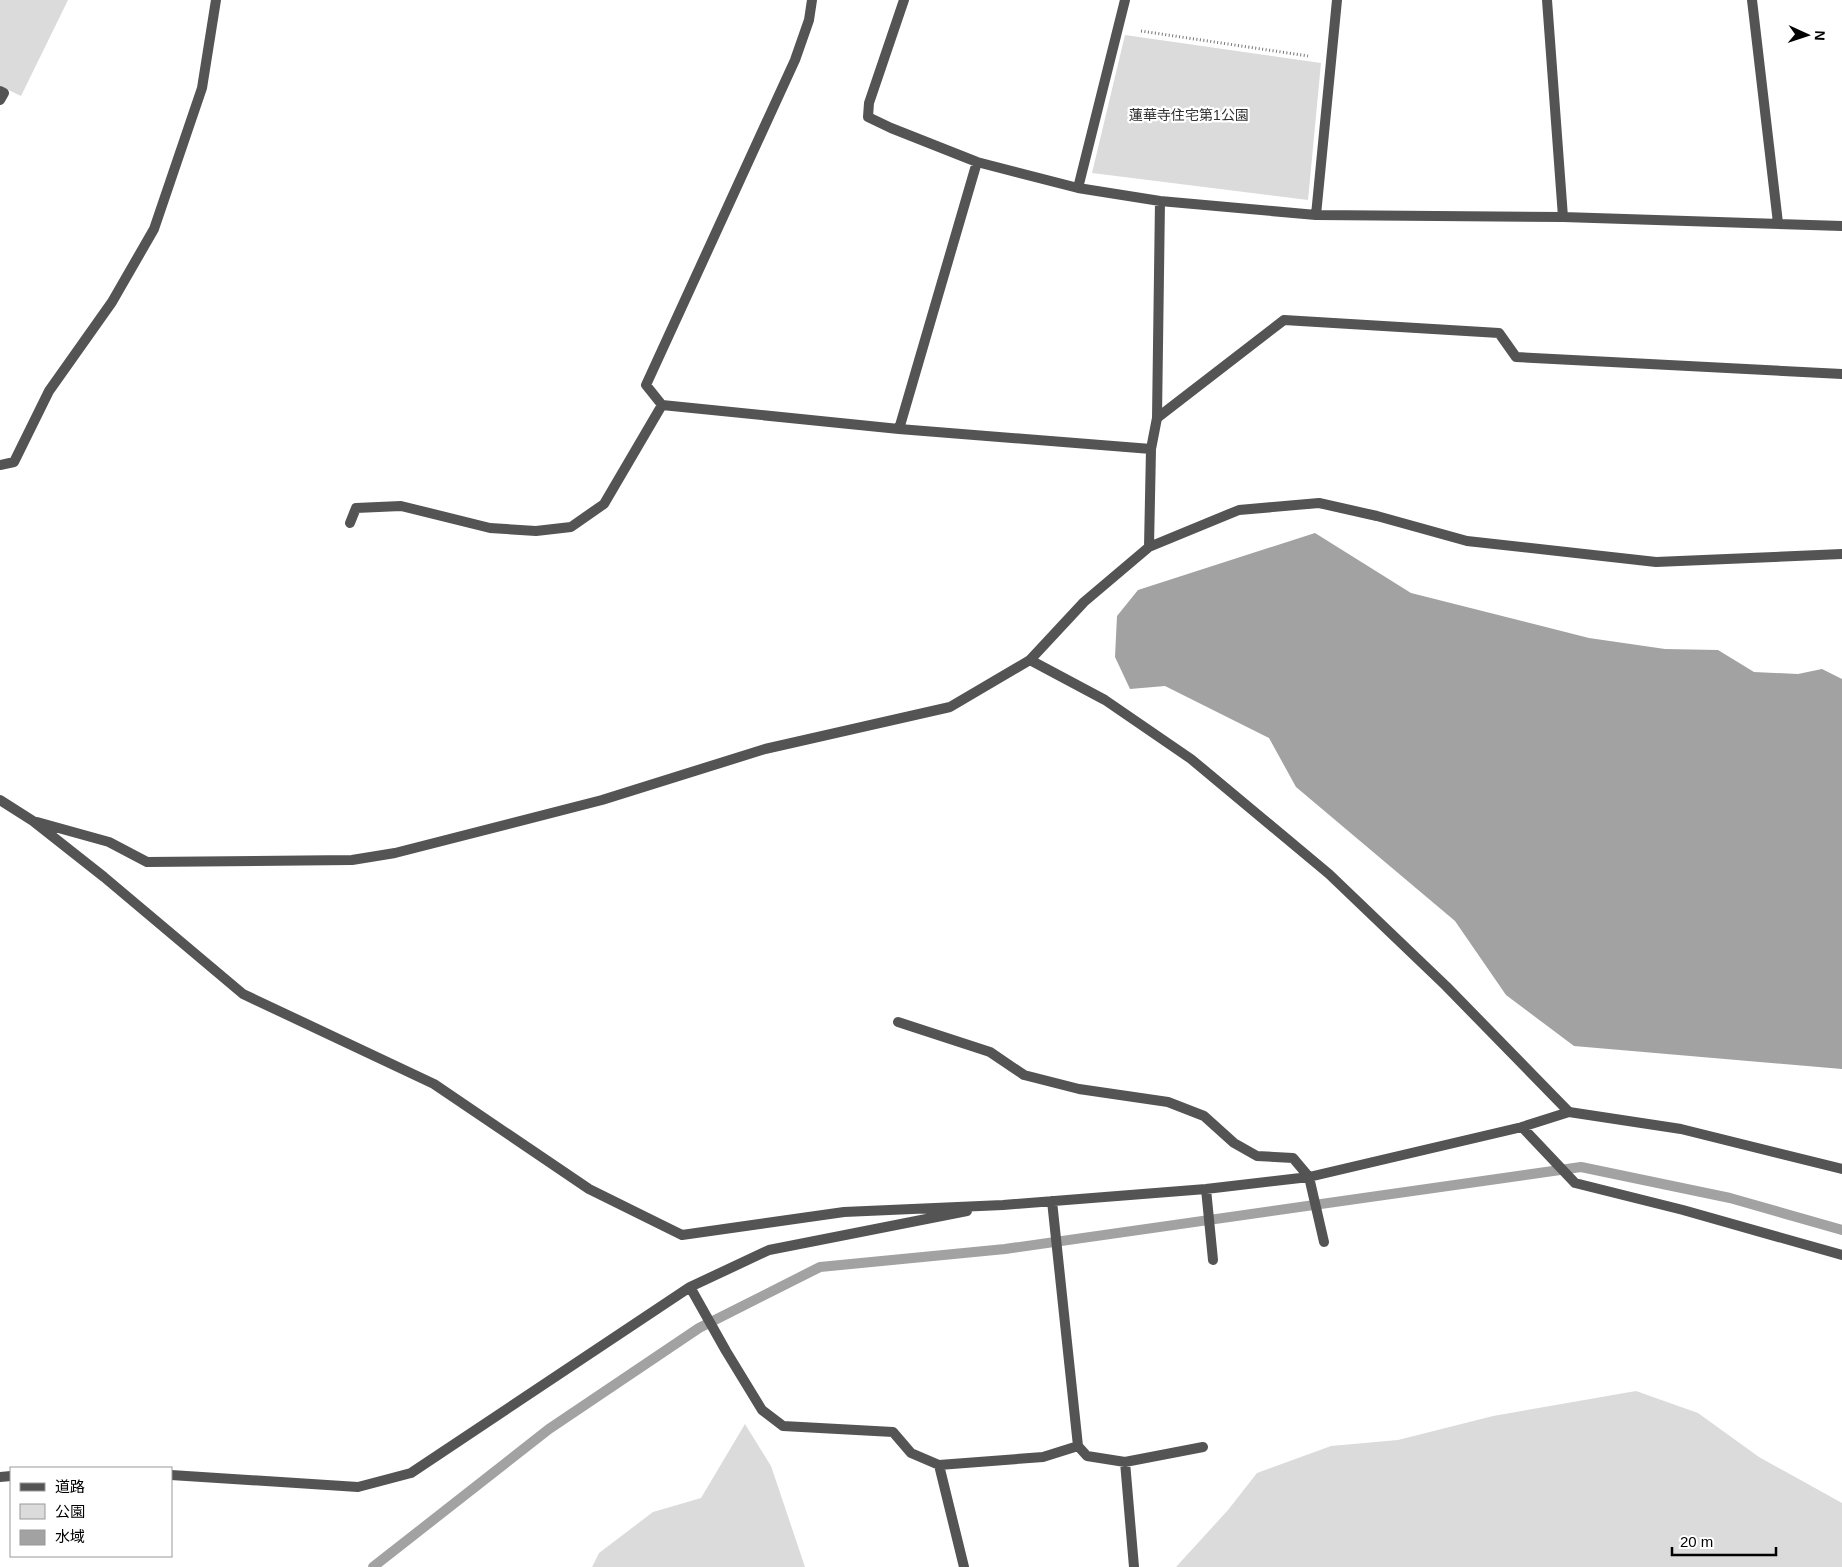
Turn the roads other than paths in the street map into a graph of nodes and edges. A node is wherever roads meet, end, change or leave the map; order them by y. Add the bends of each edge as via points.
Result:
1 (216, 0) edge
2 (812, 0) edge
3 (904, 0) edge
4 (1125, 0) edge
5 (1337, 0) edge
6 (1548, 0) edge
7 (1752, 0) edge
8 (0, 91) edge
9 (0, 100) edge
10 (977, 162) junction
11 (1078, 188) junction
12 (1160, 202) junction
13 (1316, 215) junction
14 (1563, 217) junction
15 (1778, 223) junction
16 (1842, 226) edge
17 (1842, 374) edge
18 (662, 405) junction
19 (1157, 418) junction
20 (899, 429) junction
21 (1151, 449) junction
22 (0, 465) edge
23 (350, 523) dead end
24 (1149, 547) junction
25 (1842, 554) edge
26 (1030, 660) junction
27 (0, 800) edge
28 (33, 821) junction
29 (898, 1022) dead end
30 (1569, 1112) junction
31 (1522, 1127) junction
32 (1842, 1169) edge
33 (1309, 1177) junction
34 (1206, 1189) junction
35 (1052, 1200) junction
36 (1002, 1205) junction
37 (1324, 1242) dead end
38 (1842, 1255) edge
39 (1213, 1260) dead end
40 (690, 1287) junction
41 (1078, 1446) junction
42 (1203, 1447) dead end
43 (1125, 1462) junction
44 (939, 1465) junction
45 (172, 1475) edge
46 (964, 1567) edge
47 (1134, 1567) edge

1 - 22 street via 202,88 154,229 112,302 49,391 14,462
2 - 18 street via 809,20 795,60 646,385
3 - 10 street via 869,103 868,117
4 - 11 street
5 - 13 street
6 - 14 street
7 - 15 street
8 - 9 street via 4,93
10 - 11 street
10 - 20 street
11 - 12 street
12 - 13 street
12 - 19 street
13 - 14 street
14 - 15 street
15 - 16 street
17 - 19 street via 1516,357 1499,333 1284,320
18 - 20 street
18 - 23 street via 604,504 570,527 536,531 490,528 401,506 356,508
19 - 21 street
20 - 21 street
21 - 24 street
24 - 25 street via 1239,510 1319,503 1467,540 1656,562
24 - 26 street via 1084,602
26 - 28 street via 950,707 766,749 602,800 395,853 352,860 147,862 108,842
26 - 30 street via 1105,700 1191,759 1329,874 1446,986
27 - 28 street
28 - 36 street via 243,994 434,1084 589,1189 682,1235 844,1212
29 - 33 street via 990,1052 1024,1075 1079,1089 1168,1102 1204,1116 1234,1144 1257,1156 1292,1158
30 - 31 street
30 - 32 street via 1681,1129
31 - 33 street
31 - 38 street via 1575,1183
33 - 34 street
33 - 37 street
34 - 35 street
34 - 39 street
35 - 36 street
35 - 41 street
36 - 40 street via 769,1250
40 - 44 street via 762,1410 783,1426 893,1432 911,1453
40 - 45 street via 411,1473 358,1487
41 - 43 street via 1087,1456
41 - 44 street via 1043,1456
42 - 43 street
43 - 47 street
44 - 46 street

